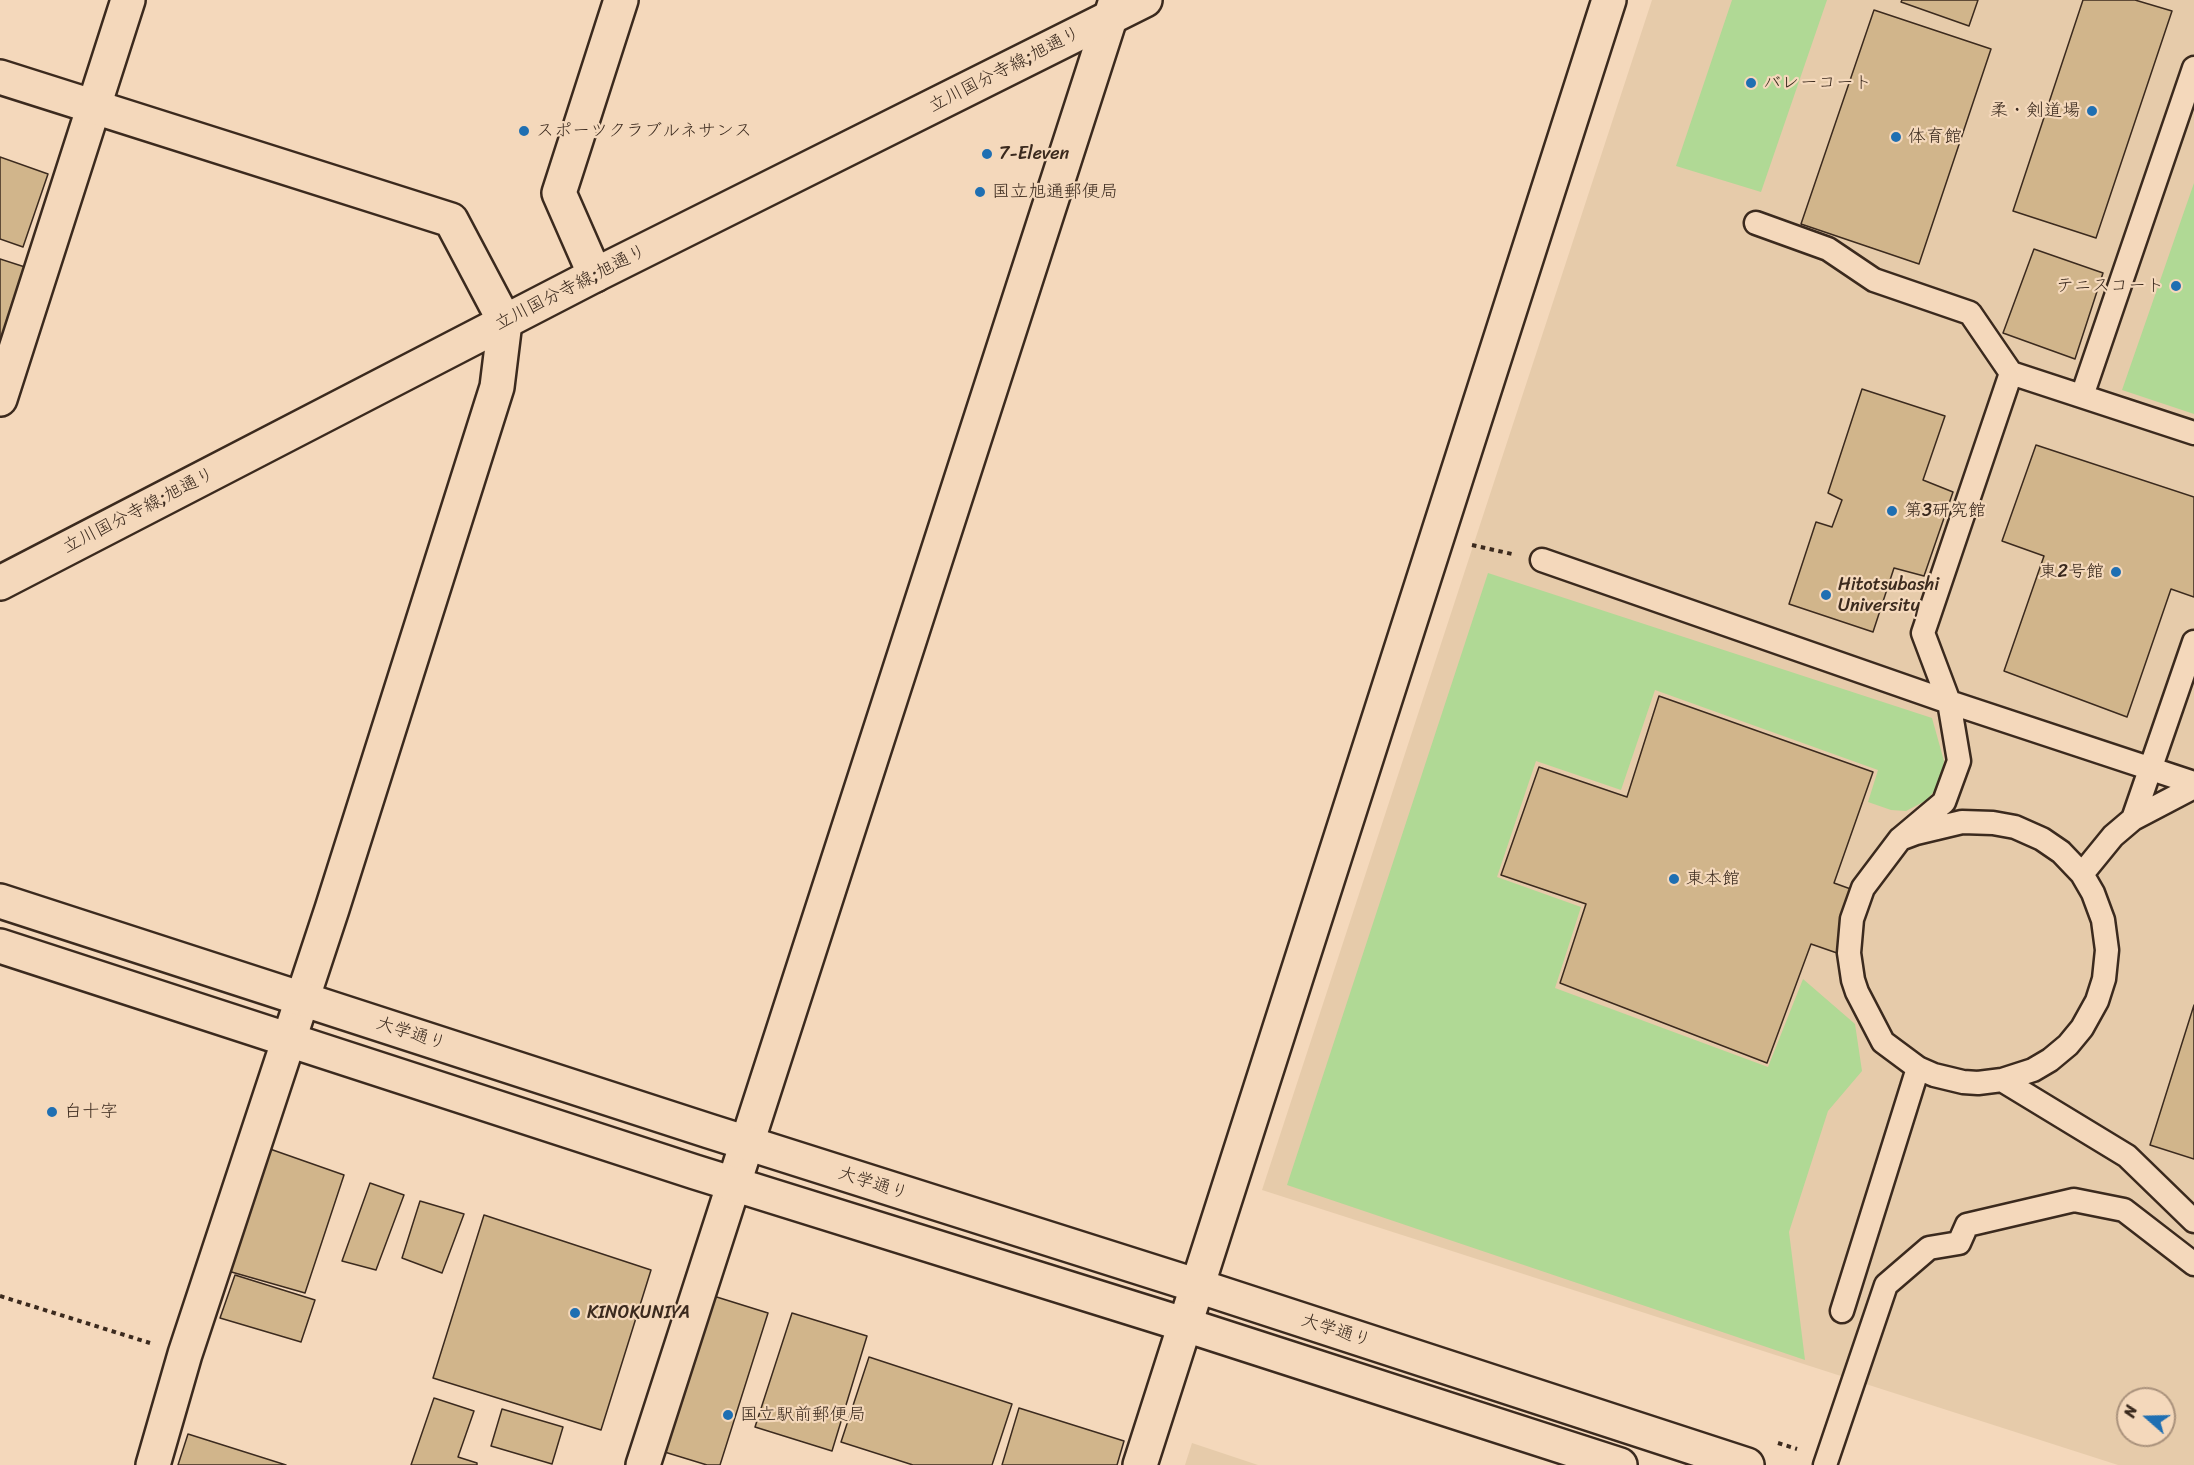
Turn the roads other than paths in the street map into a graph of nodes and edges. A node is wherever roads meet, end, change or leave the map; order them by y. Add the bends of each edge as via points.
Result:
1 (128, 0) edge
2 (621, 0) edge
3 (1145, 0) edge
4 (1609, 0) edge
5 (1113, 9) edge
6 (2194, 68) edge
7 (0, 77) edge
8 (93, 108) junction
9 (1756, 223) dead end
10 (596, 275) junction
11 (505, 322) junction
12 (2011, 373) junction
13 (2082, 396) junction
14 (0, 399) edge
15 (2194, 433) edge
16 (1542, 560) road end
17 (0, 583) edge
18 (2194, 642) edge
19 (1949, 702) junction
20 (2150, 769) junction
21 (2194, 785) edge
22 (2133, 819) junction
23 (1900, 839) junction
24 (2082, 874) junction
25 (0, 901) edge
26 (0, 946) edge
27 (302, 999) junction
28 (288, 1040) junction
29 (1918, 1068) junction
30 (2002, 1080) junction
31 (746, 1143) junction
32 (734, 1184) junction
33 (2194, 1221) edge
34 (2194, 1264) edge
35 (1198, 1286) junction
36 (1842, 1311) dead end
37 (1186, 1325) junction
38 (153, 1465) edge
39 (643, 1465) edge
40 (1140, 1465) edge
41 (1620, 1465) edge
42 (1746, 1465) edge
43 (1825, 1465) edge

1 - 8 street
2 - 10 street via 559,194
3 - 5 street, 立川国分寺線;旭通り
4 - 35 street
5 - 10 street, 立川国分寺線;旭通り
5 - 31 street
6 - 13 lane
7 - 8 street
8 - 11 street via 451,220
8 - 14 street
9 - 12 lane via 1828,249 1874,280 1970,314
10 - 11 street, 立川国分寺線;旭通り
11 - 17 street, 立川国分寺線;旭通り
11 - 27 street via 497,387
12 - 13 lane
12 - 19 lane via 1923,633
13 - 15 lane
16 - 19 lane
18 - 20 lane
19 - 20 lane
19 - 23 lane via 1959,761 1944,802
20 - 21 lane
20 - 22 lane
21 - 22 lane
22 - 24 lane via 2113,836
23 - 24 lane via 1962,822 1993,822 2042,839
23 - 29 lane via 1863,888 1852,919 1849,953 1857,992 1883,1042
24 - 30 lane via 2103,920 2107,950 2097,1000 2068,1045 2033,1070
25 - 27 street, 大学通り
26 - 28 street
27 - 28 street
27 - 31 street, 大学通り
28 - 32 street
28 - 38 street via 185,1354
29 - 30 lane via 1963,1082
29 - 36 lane
30 - 33 lane via 2127,1156
31 - 32 street
31 - 35 street, 大学通り
32 - 37 street
32 - 39 street
34 - 43 lane via 2124,1210 2074,1200 1967,1225 1959,1243 1929,1248 1886,1285
35 - 37 street
35 - 42 street, 大学通り
37 - 40 street
37 - 41 street

